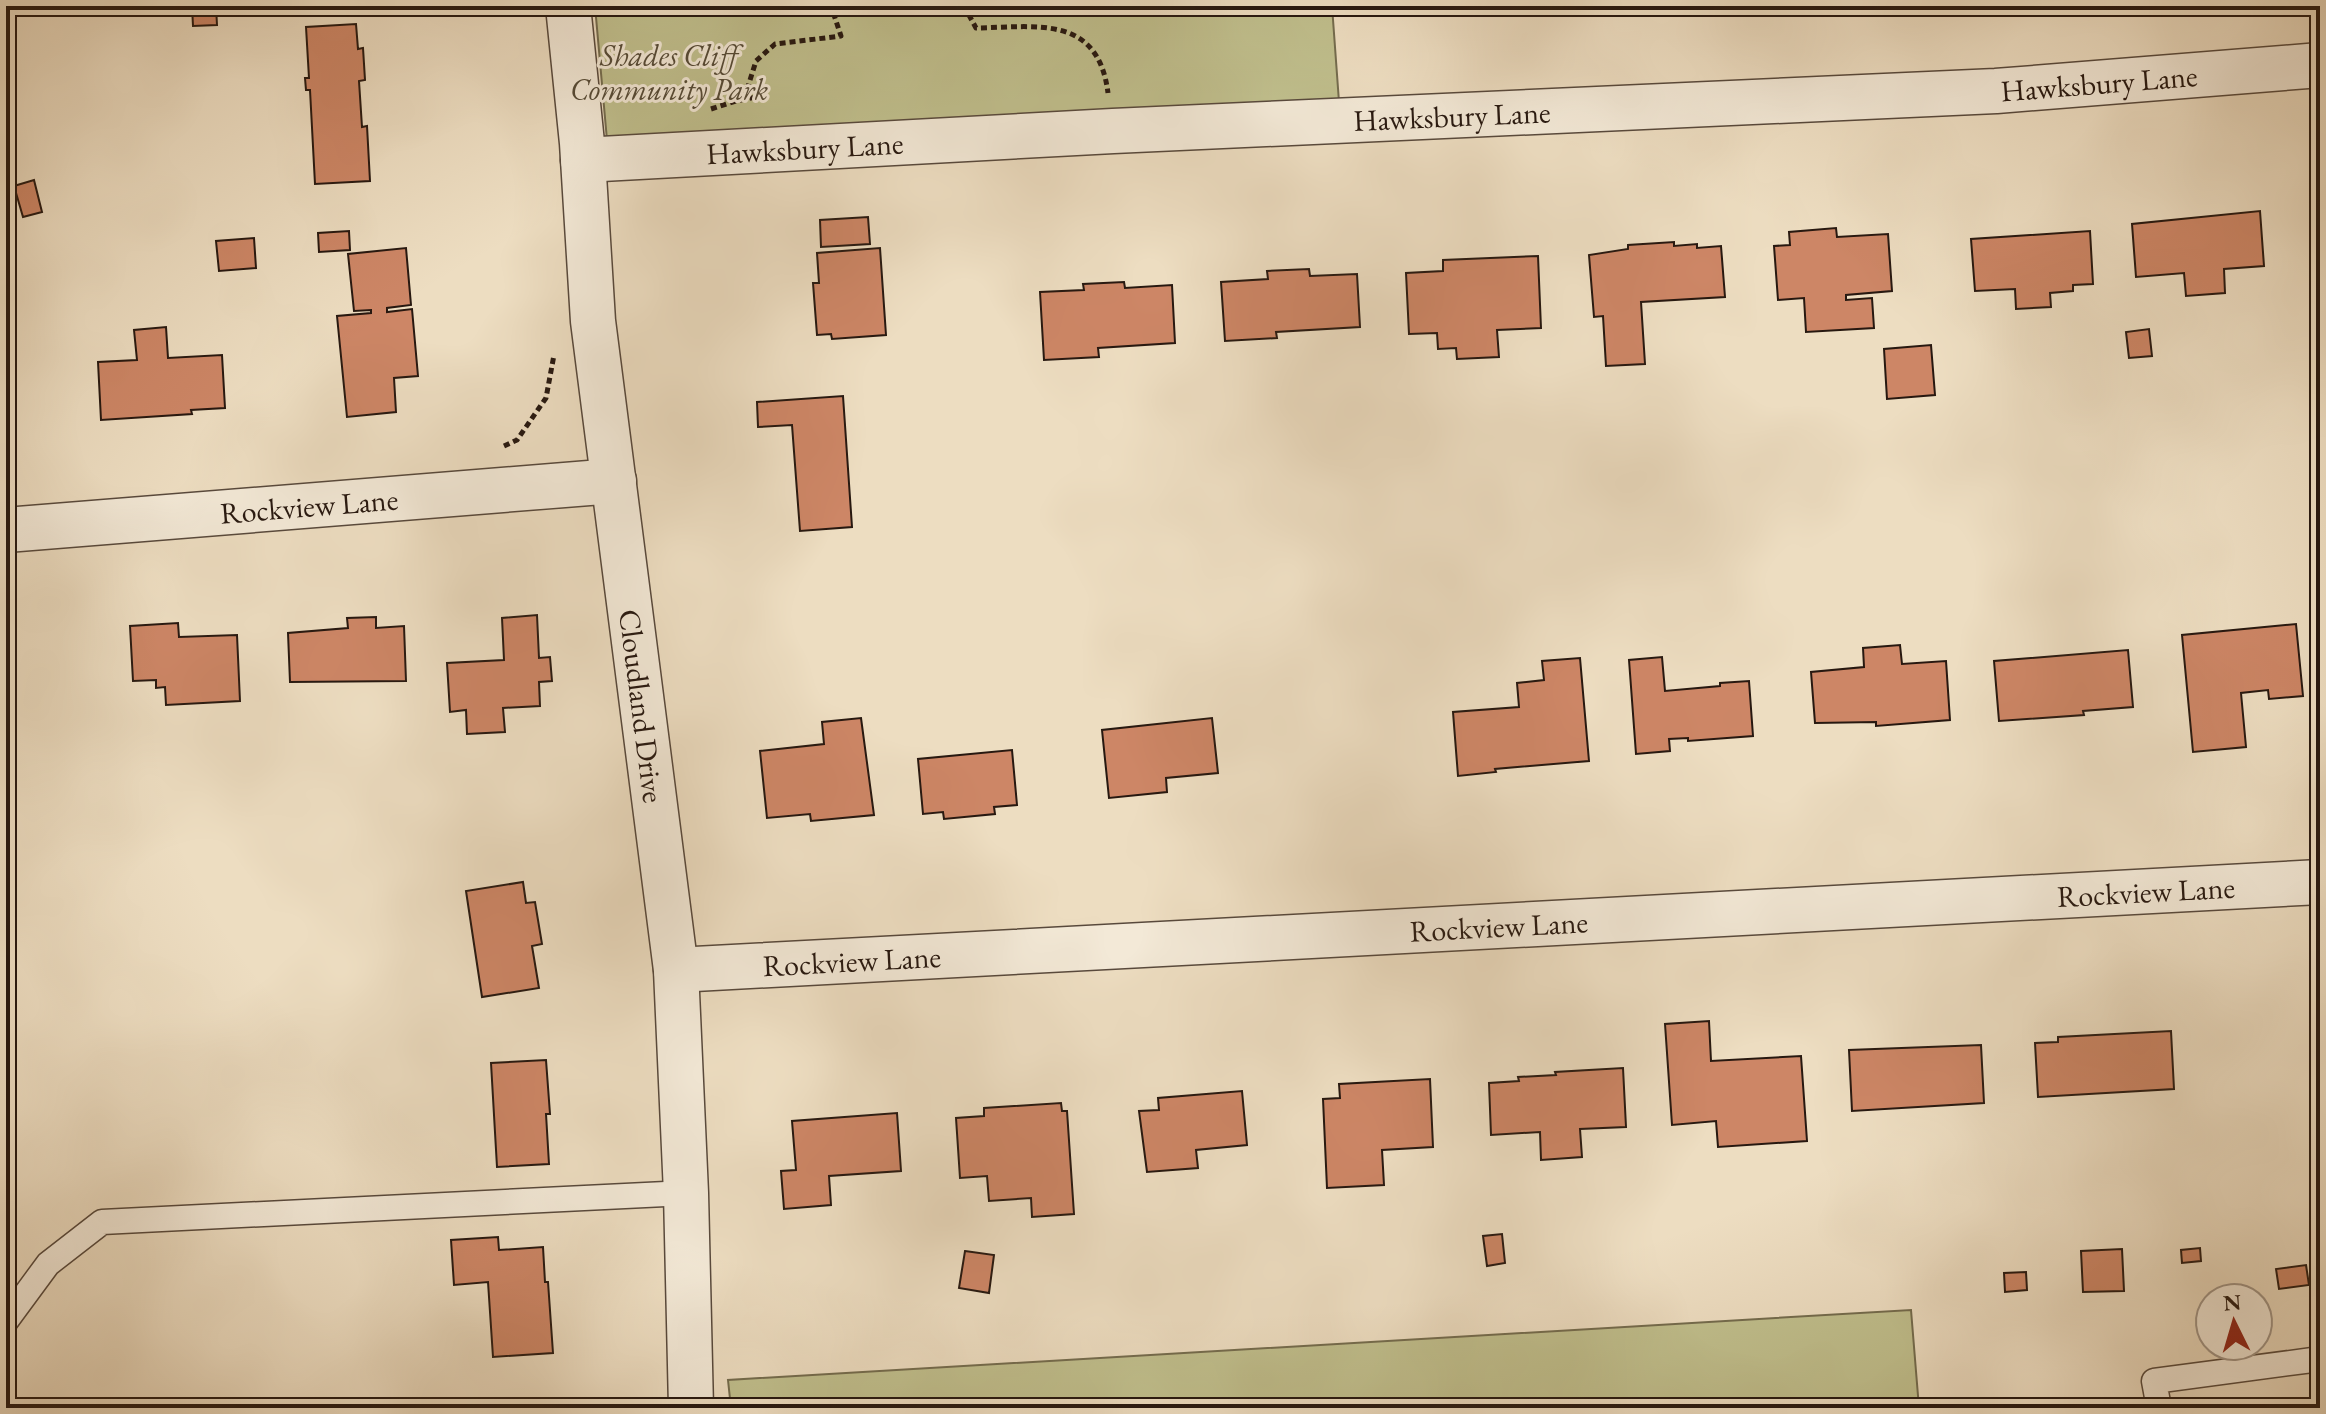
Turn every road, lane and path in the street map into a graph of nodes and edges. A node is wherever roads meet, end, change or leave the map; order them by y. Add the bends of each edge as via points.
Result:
1 (568, 6) edge
2 (831, 6) edge
3 (964, 6) edge
4 (2320, 65) edge
5 (762, 96) dead end
6 (744, 99) junction
7 (707, 111) dead end
8 (1113, 131) junction
9 (583, 160) junction
10 (555, 346) dead end
11 (493, 451) dead end
12 (614, 481) junction
13 (6, 530) edge
14 (2320, 882) edge
15 (676, 970) junction
16 (686, 1193) junction
17 (6, 1321) edge
18 (2320, 1359) edge
19 (691, 1408) edge
20 (2159, 1408) edge

1 - 9 street, Cloudland Drive
2 - 6 path via 841,36 775,44 756,61
3 - 8 path via 976,28 1050,26 1077,37 1098,54
4 - 8 street, Hawksbury Lane via 1996,91
5 - 6 path
6 - 7 path
8 - 9 street, Hawksbury Lane
9 - 12 street, Cloudland Drive via 593,321
10 - 11 path via 546,398 517,440
12 - 13 street, Rockview Lane
12 - 15 street, Cloudland Drive
14 - 15 street, Rockview Lane
15 - 16 street, Cloudland Drive
16 - 17 lane via 102,1222 48,1264
16 - 19 street, Cloudland Drive
18 - 20 lane via 2154,1381

